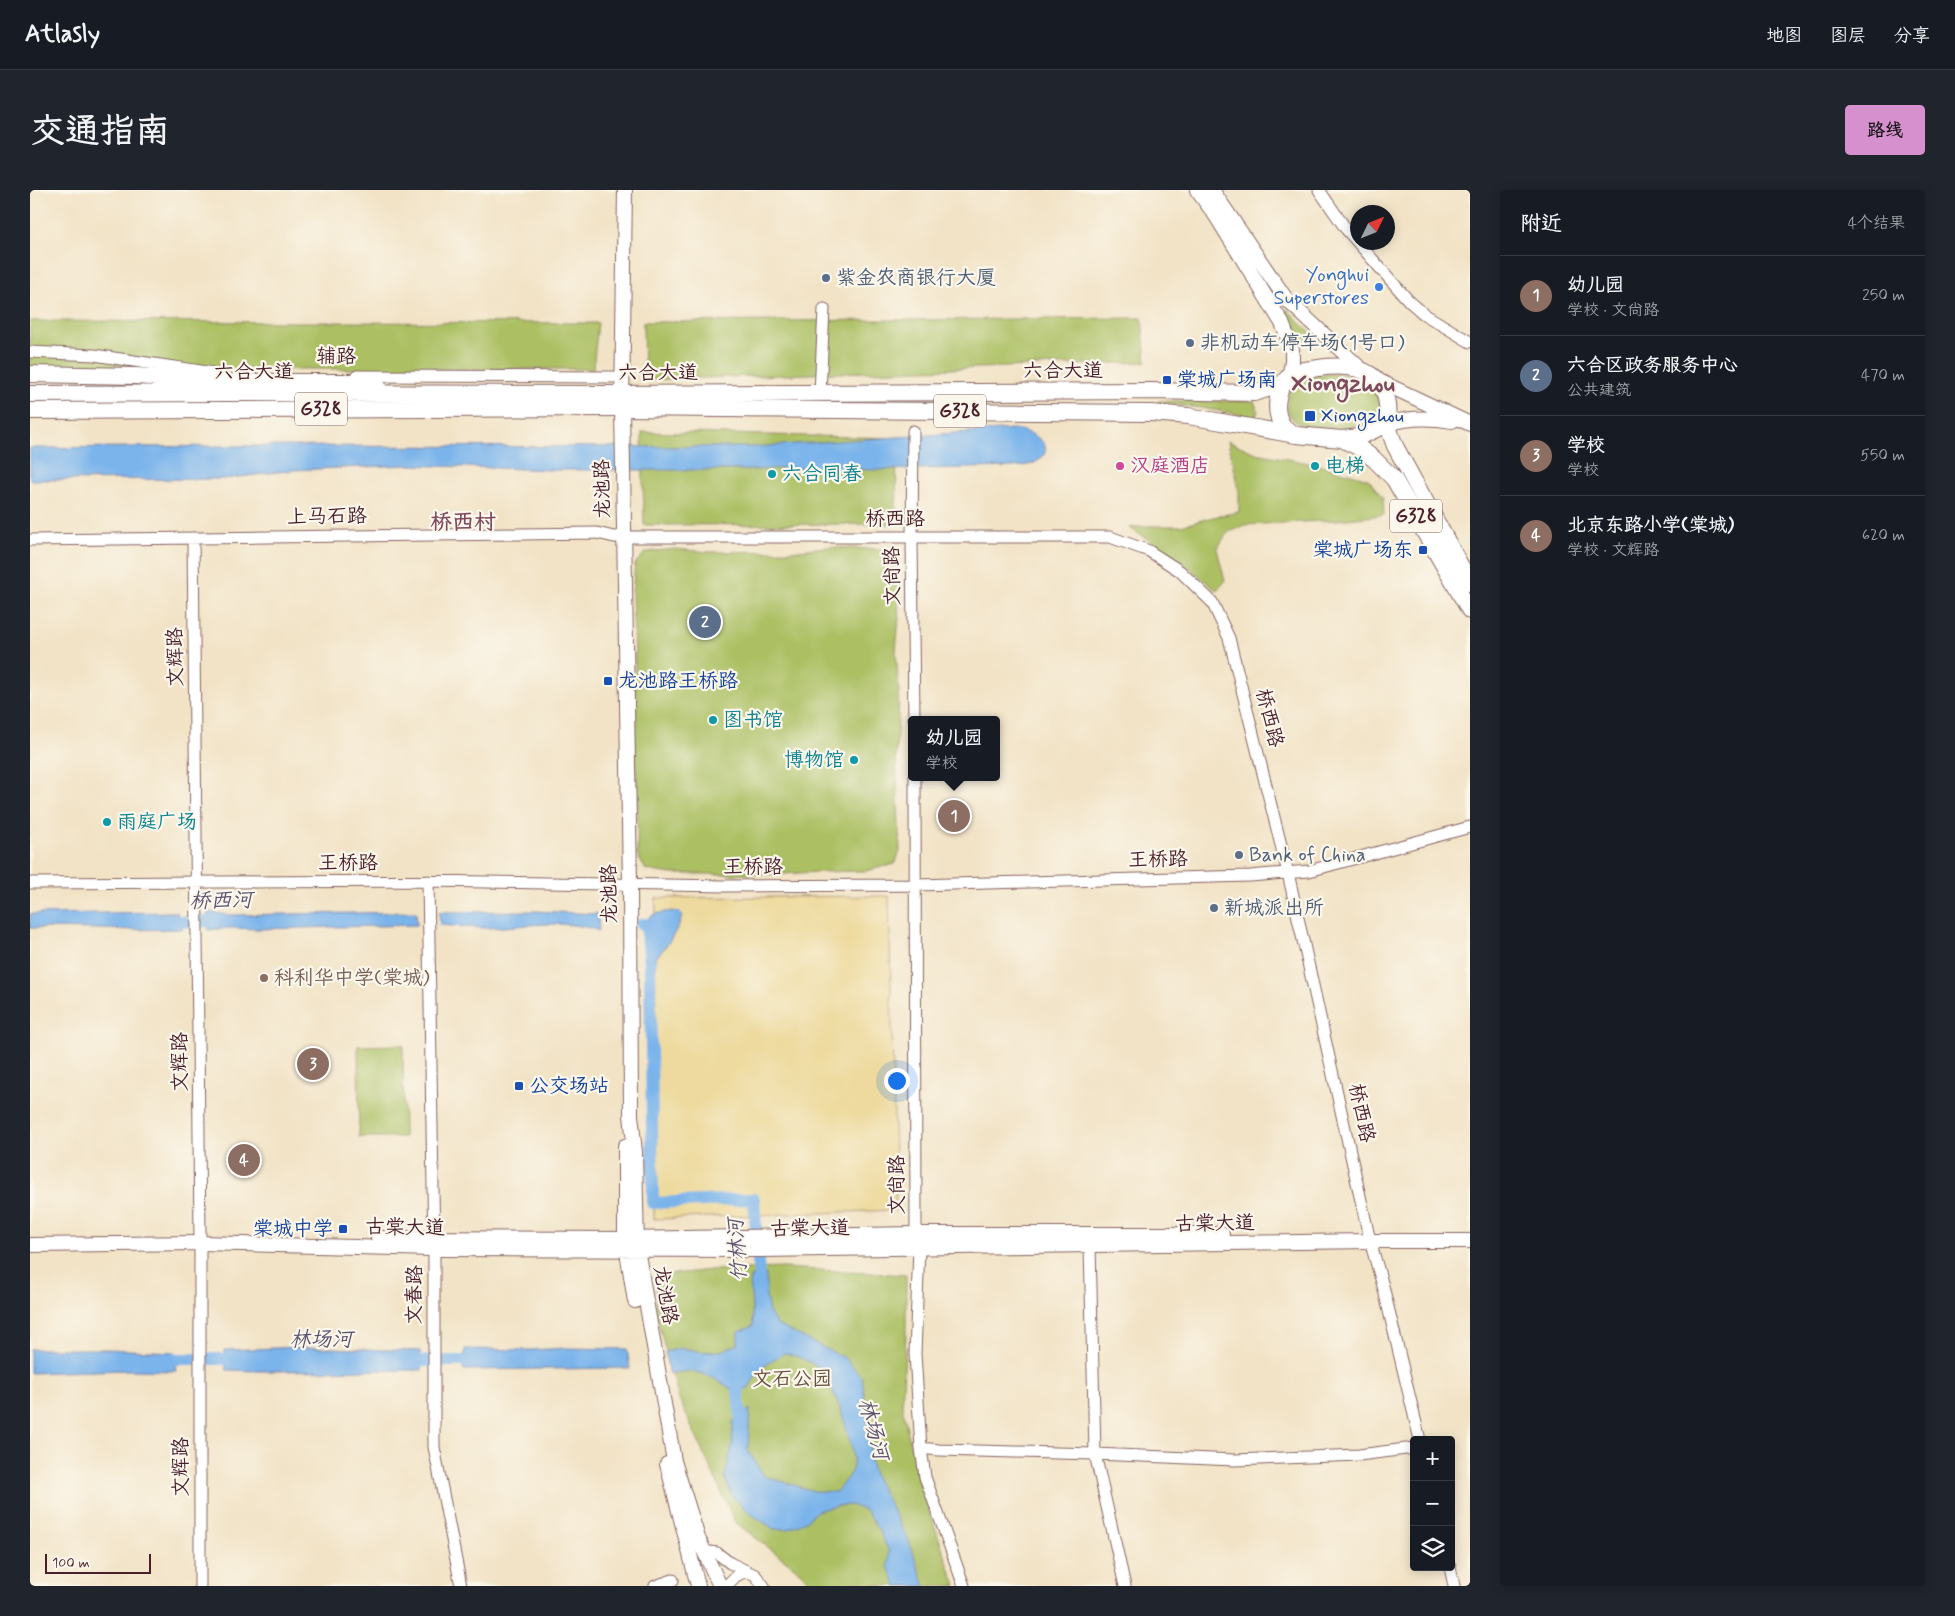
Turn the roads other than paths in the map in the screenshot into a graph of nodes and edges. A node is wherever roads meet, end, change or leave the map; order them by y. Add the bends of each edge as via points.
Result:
1 (616, 190) edge
2 (625, 190) edge
3 (1197, 190) edge
4 (1212, 190) edge
5 (1319, 190) edge
6 (824, 310) dead end
7 (1470, 342) edge
8 (30, 352) edge
9 (1361, 369) junction
10 (213, 373) junction
11 (30, 374) edge
12 (613, 377) junction
13 (1287, 380) junction
14 (1377, 380) junction
15 (235, 382) junction
16 (820, 393) junction
17 (30, 394) edge
18 (414, 394) junction
19 (617, 401) junction
20 (30, 411) edge
21 (1387, 424) junction
22 (912, 431) dead end
23 (1296, 435) junction
24 (1342, 439) junction
25 (619, 537) junction
26 (193, 538) junction
27 (912, 538) junction
28 (30, 540) edge
29 (1470, 583) edge
30 (1470, 611) edge
31 (914, 716) edge
32 (915, 781) edge
33 (1470, 827) edge
34 (1288, 873) junction
35 (428, 881) junction
36 (197, 882) junction
37 (30, 883) edge
38 (625, 883) junction
39 (916, 885) junction
40 (1470, 1233) edge
41 (30, 1236) edge
42 (1369, 1238) junction
43 (200, 1240) junction
44 (917, 1240) junction
45 (1470, 1241) edge
46 (631, 1243) junction
47 (30, 1244) edge
48 (434, 1244) junction
49 (1090, 1246) junction
50 (1419, 1436) edge
51 (921, 1448) junction
52 (1410, 1448) edge
53 (1095, 1454) junction
54 (710, 1552) dead end
55 (746, 1571) junction
56 (1451, 1571) edge
57 (673, 1580) dead end
58 (692, 1584) edge
59 (200, 1586) edge
60 (461, 1586) edge
61 (655, 1586) edge
62 (720, 1586) edge
63 (726, 1586) edge
64 (764, 1586) edge
65 (964, 1586) edge
66 (1125, 1586) edge
67 (1454, 1586) edge

1 - 12 main road, 龙池路
2 - 19 main road, 龙池路
3 - 13 main road via 1282,323 1292,349
4 - 9 main road via 1286,299
5 - 7 street via 1346,229 1409,302
6 - 16 street
8 - 10 street, 辅路 via 103,356
9 - 13 highway, G328 via 1298,371
9 - 14 highway
10 - 12 street, 辅路
10 - 15 street
11 - 15 highway
12 - 19 main road, 龙池路
13 - 16 highway, 六合大道 / G328 via 1254,393
13 - 23 highway via 1278,395 1280,419 1284,428
14 - 21 highway, G328 via 1387,399
14 - 21 main road via 1470,424 1435,418
15 - 18 highway via 354,382
16 - 19 highway, 六合大道 / G328
17 - 18 highway, 六合大道 / G328
18 - 19 highway, 六合大道 / G328
19 - 20 highway, 六合大道 / G328
19 - 23 highway, 六合大道 / G328 via 1151,413 1188,416
19 - 25 main road, 龙池路
21 - 24 highway, G328 via 1358,437
21 - 29 highway, G328 via 1395,446
22 - 27 street, 文尚路
23 - 24 highway, G328
24 - 30 highway, G328 via 1374,458 1394,479
25 - 26 street, 上马石路 via 597,533
25 - 27 street, 桥西路
25 - 38 main road, 龙池路
26 - 28 street, 上马石路
26 - 36 street, 文辉路
27 - 31 street, 文尚路
27 - 34 street, 桥西路 via 1110,537 1149,551 1180,571 1212,602 1229,638
32 - 39 street, 文尚路
33 - 34 street, 王桥路 via 1309,871
34 - 39 street, 王桥路
34 - 42 street, 桥西路
35 - 36 street, 王桥路
35 - 38 street, 王桥路
35 - 48 street, 文春路
36 - 37 street, 王桥路
36 - 43 street, 文辉路
38 - 39 street, 王桥路
38 - 46 main road, 龙池路 via 634,1152
39 - 44 street, 文尚路
40 - 42 main road, 古棠大道
41 - 43 main road, 古棠大道
42 - 44 main road, 古棠大道
42 - 45 main road, 古棠大道
42 - 49 main road, 古棠大道
42 - 50 street, 桥西路
43 - 47 main road, 古棠大道
43 - 48 main road, 古棠大道
43 - 59 street, 文辉路
44 - 46 main road, 古棠大道 via 761,1250
44 - 49 main road, 古棠大道
44 - 51 street, 文尚路 via 915,1354
46 - 48 main road, 古棠大道
46 - 58 main road, 龙池路 via 672,1488
46 - 62 main road, 龙池路 via 674,1461 698,1538
48 - 60 street, 文春路 via 434,1447
49 - 53 street
51 - 53 street
51 - 65 street, 文尚路 via 926,1476
52 - 53 street via 1358,1455 1235,1460
53 - 66 street
54 - 55 street
55 - 63 street
55 - 64 street via 755,1575
56 - 67 street
57 - 61 street

